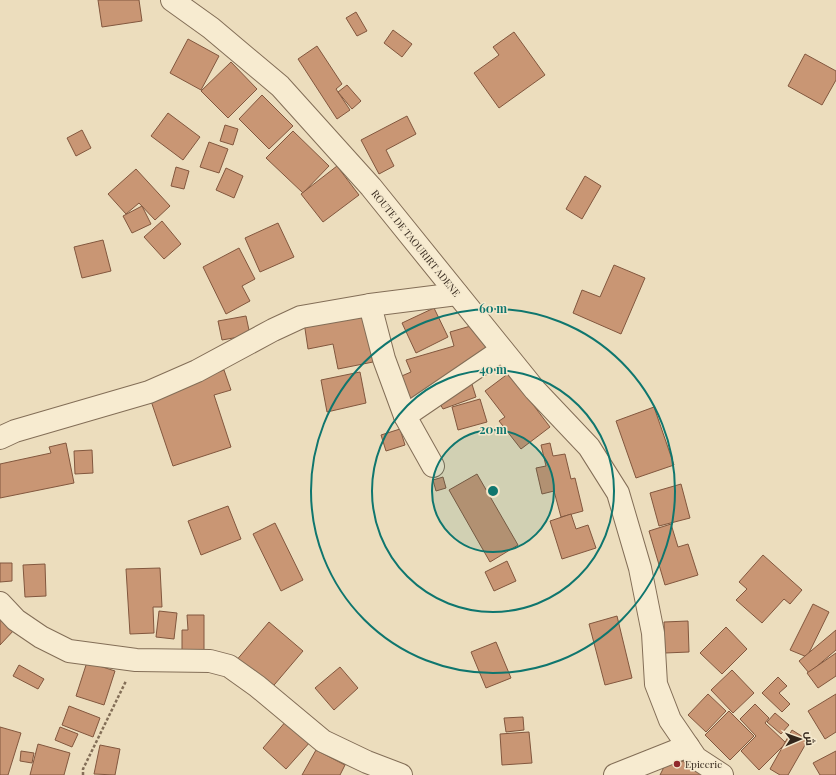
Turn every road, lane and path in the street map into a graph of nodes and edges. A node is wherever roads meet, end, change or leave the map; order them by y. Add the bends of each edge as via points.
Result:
1 (172, 0) edge
2 (457, 294) junction
3 (370, 305) junction
4 (502, 350) junction
5 (406, 416) junction
6 (0, 438) edge
7 (433, 466) dead end
8 (0, 603) edge
9 (136, 660) junction
10 (688, 746) junction
11 (83, 775) edge
12 (401, 775) edge
13 (615, 775) edge
14 (722, 775) edge

1 - 2 street, ROUTE DE TAOURIRT ADENE via 211,28 280,86 371,187
2 - 3 street
2 - 4 street, ROUTE DE TAOURIRT ADENE
3 - 5 street via 384,359
3 - 6 street via 301,317 198,371 149,392 15,431
4 - 5 street
4 - 10 street, ROUTE DE TAOURIRT ADENE via 535,390 589,446 618,494 640,568 653,633 656,684 670,720
5 - 7 street
8 - 9 street via 22,624 69,651
9 - 11 path via 83,769
9 - 12 street via 210,661 229,666 323,741
10 - 13 street
10 - 14 street, ROUTE DE TAOURIRT ADENE via 696,758

